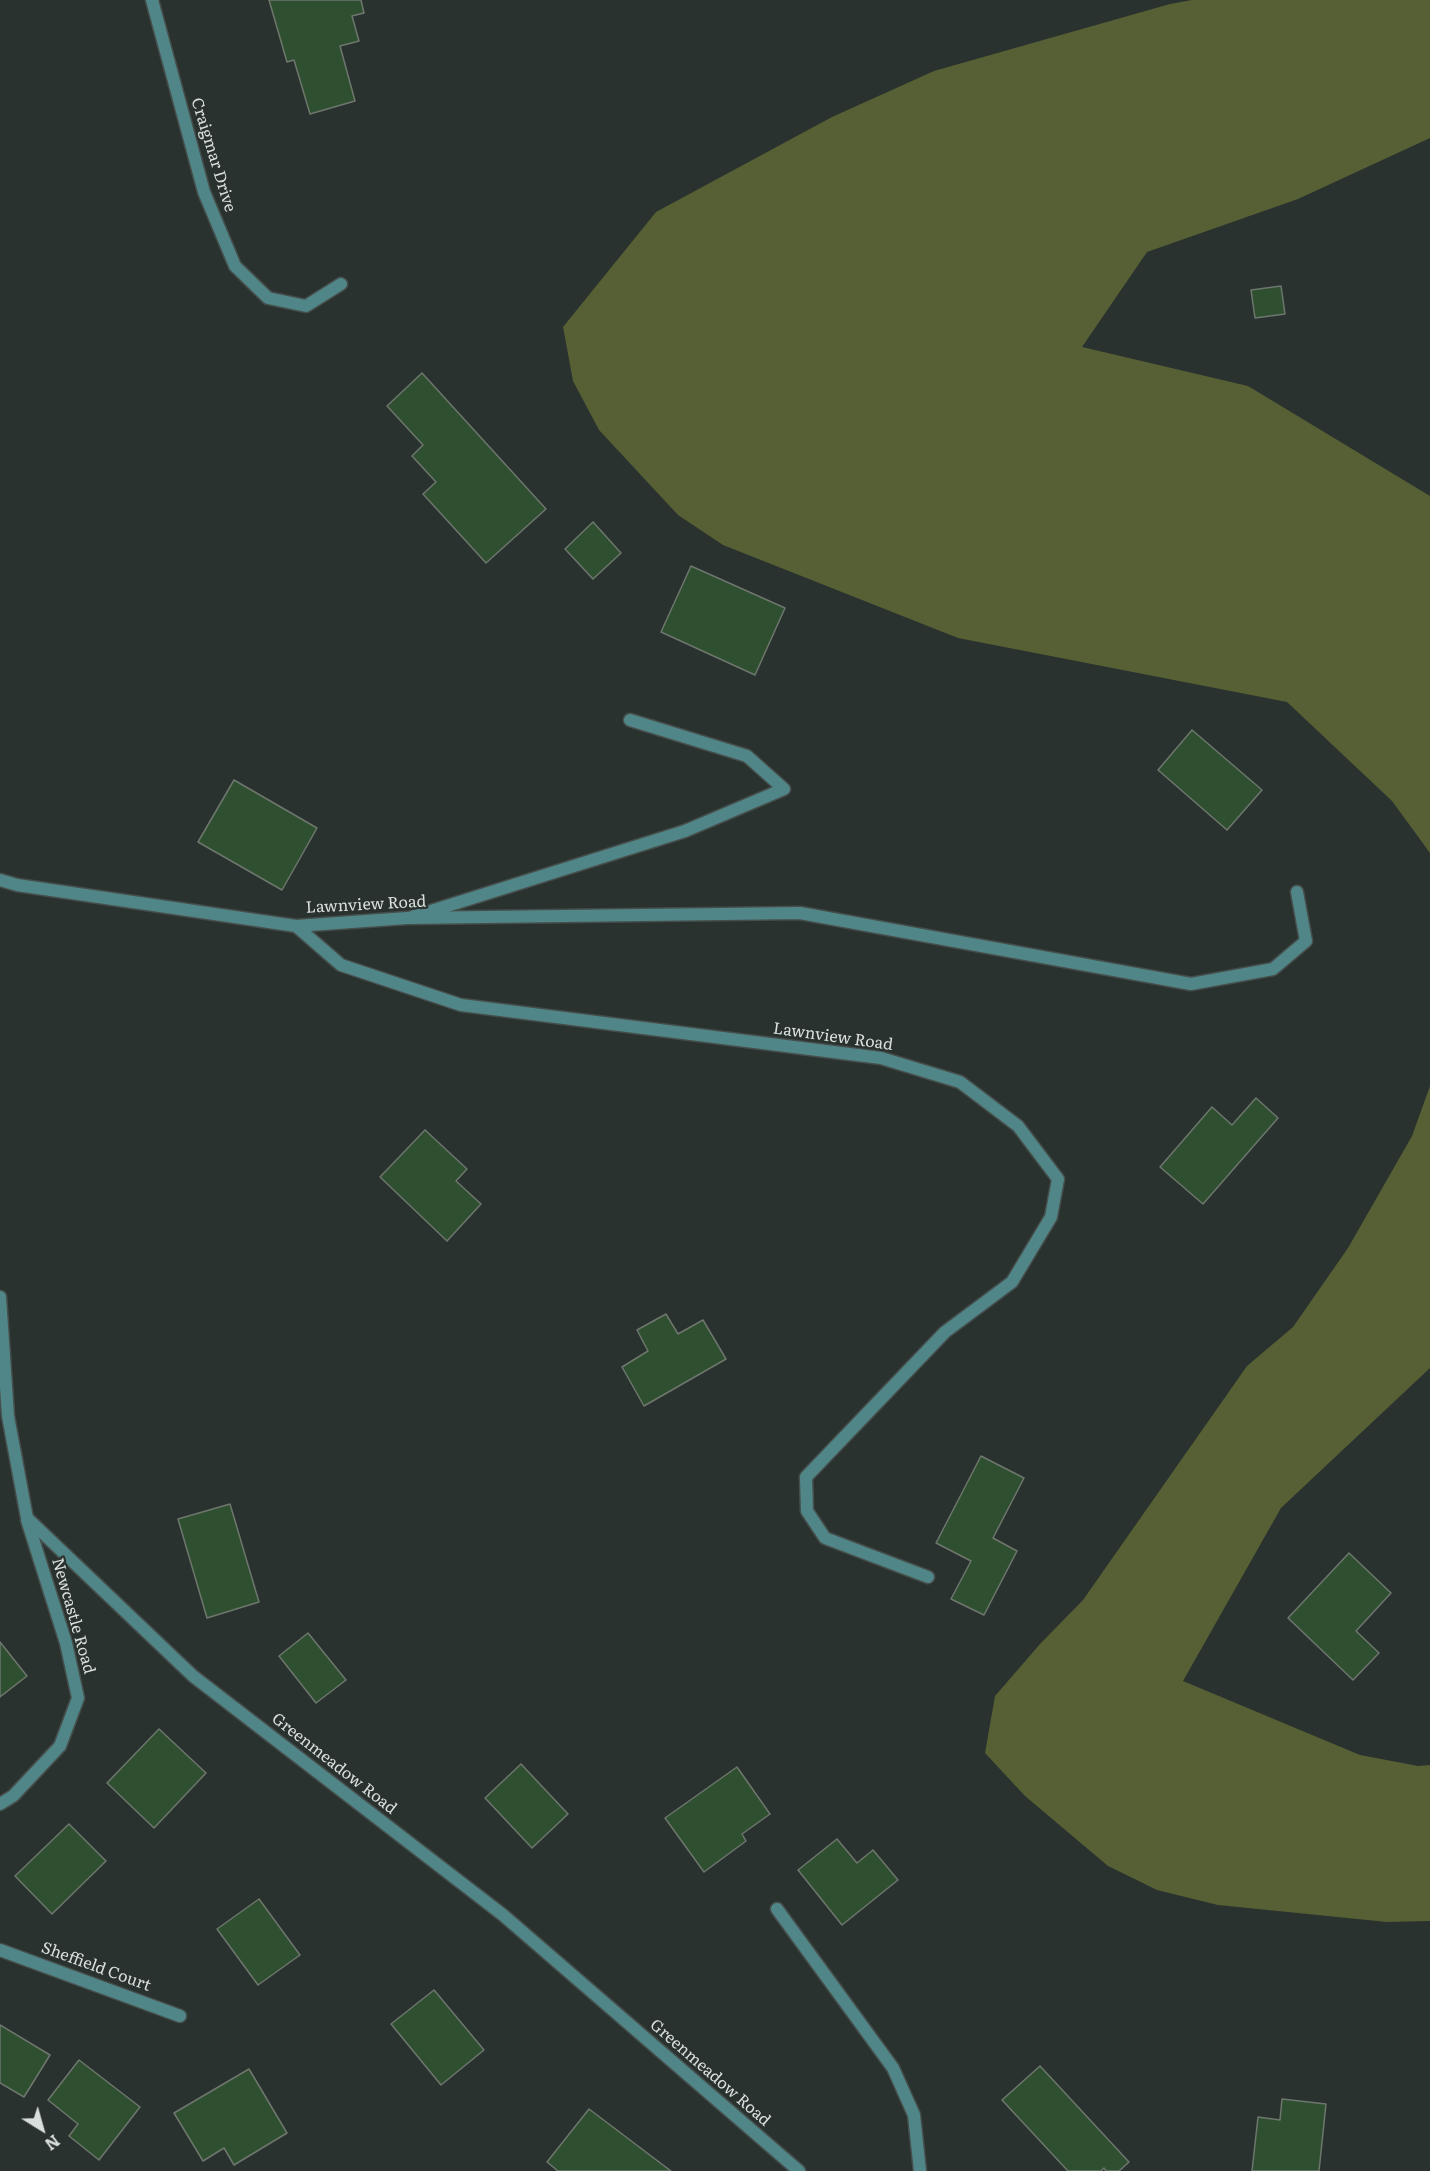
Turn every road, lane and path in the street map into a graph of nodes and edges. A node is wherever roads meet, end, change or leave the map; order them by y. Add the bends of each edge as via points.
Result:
1 (152, 0) edge
2 (341, 284) dead end
3 (630, 720) dead end
4 (0, 880) edge
5 (1297, 892) dead end
6 (407, 918) junction
7 (296, 926) junction
8 (0, 1297) edge
9 (27, 1518) junction
10 (928, 1577) dead end
11 (0, 1804) edge
12 (777, 1909) dead end
13 (0, 1950) edge
14 (180, 2016) dead end
15 (799, 2171) edge
16 (920, 2171) edge

1 - 2 street, Craigmar Drive via 204,192 235,266 268,298 306,306
3 - 6 street via 747,756 784,789 685,831
4 - 7 street, Lawnview Road
5 - 6 street, Lawnview Road via 1306,941 1273,969 1191,984 800,913
6 - 7 street, Lawnview Road
7 - 10 street, Lawnview Road via 340,965 461,1005 881,1058 960,1082 1018,1126 1058,1179 1051,1217 1012,1282 945,1332 806,1477 807,1511 825,1538
8 - 9 street via 8,1416
9 - 11 street, Newcastle Road via 66,1643 78,1698 60,1746 13,1796
9 - 15 street, Greenmeadow Road via 194,1676 502,1915
12 - 16 street via 893,2068 914,2115
13 - 14 street, Sheffield Court

